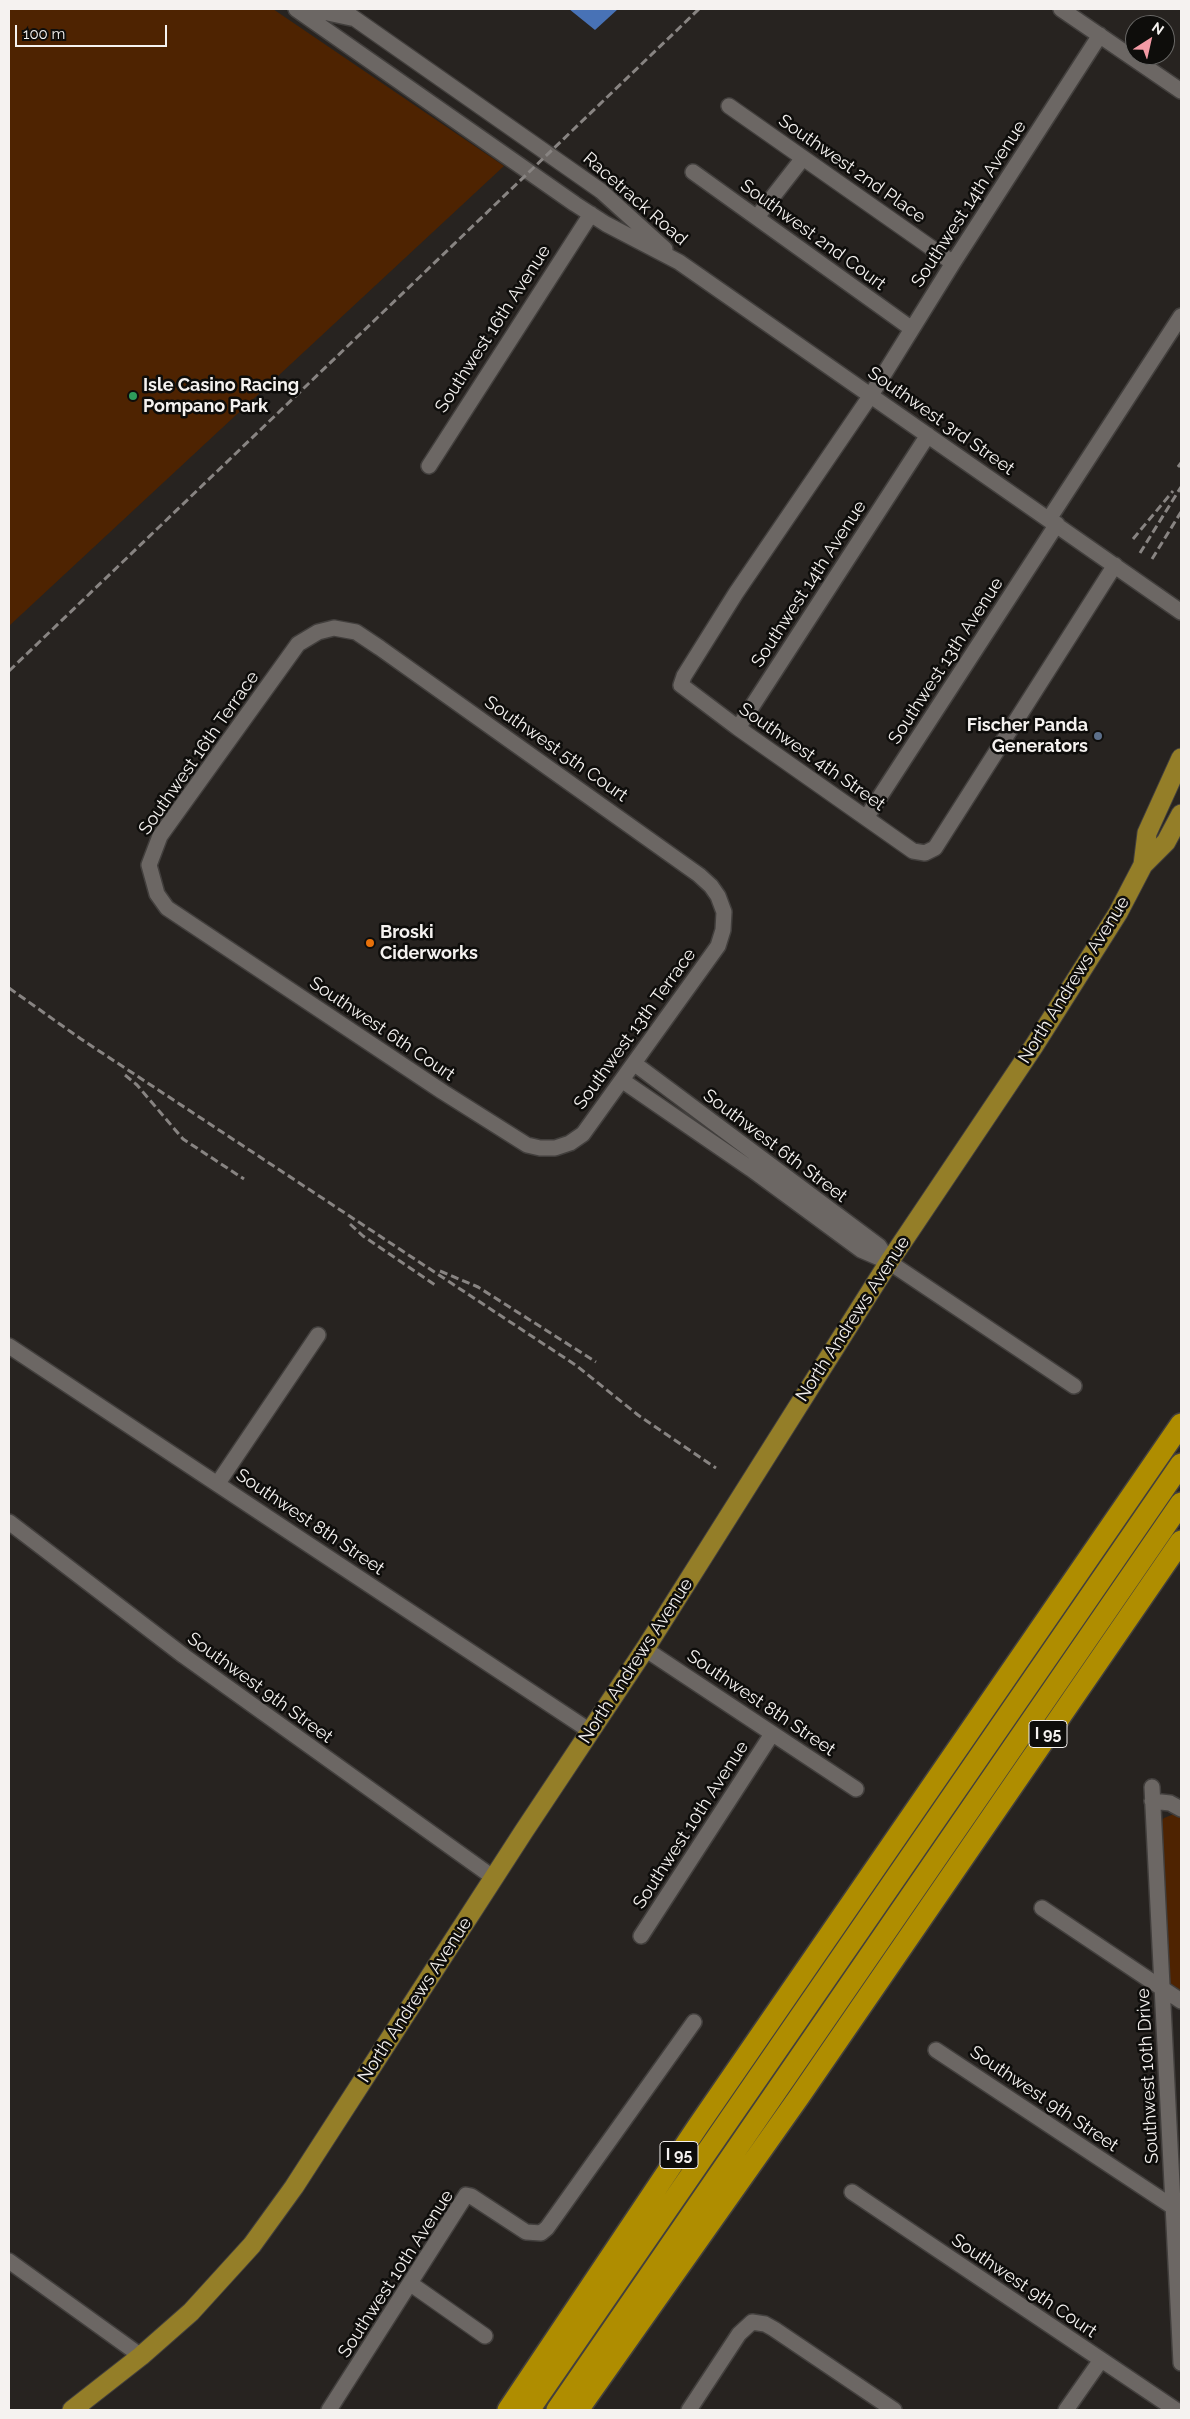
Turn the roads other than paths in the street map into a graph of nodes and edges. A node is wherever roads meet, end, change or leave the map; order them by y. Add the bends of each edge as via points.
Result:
1 (342, 9) edge
2 (1060, 9) edge
3 (300, 12) edge
4 (357, 20) junction
5 (1100, 35) junction
6 (1181, 91) edge
7 (729, 106) dead end
8 (803, 158) junction
9 (693, 172) dead end
10 (590, 214) junction
11 (757, 217) junction
12 (679, 262) junction
13 (953, 263) junction
14 (1181, 316) edge
15 (912, 329) junction
16 (871, 395) junction
17 (928, 435) junction
18 (429, 466) dead end
19 (1053, 522) junction
20 (1115, 565) junction
21 (1181, 612) edge
22 (318, 632) joint
23 (738, 728) junction
24 (1181, 758) edge
25 (1181, 814) edge
26 (866, 818) junction
27 (1143, 865) junction
28 (167, 908) joint
29 (718, 946) joint
30 (635, 1064) junction
31 (623, 1081) junction
32 (583, 1134) joint
33 (888, 1262) junction
34 (318, 1335) dead end
35 (9, 1346) edge
36 (1074, 1386) dead end
37 (1181, 1424) edge
38 (1178, 1469) edge
39 (218, 1483) junction
40 (1181, 1504) edge
41 (9, 1522) edge
42 (1181, 1541) edge
43 (1065, 1593) junction
44 (645, 1649) junction
45 (590, 1731) junction
46 (772, 1734) junction
47 (856, 1788) dead end
48 (976, 1801) junction
49 (1181, 1809) edge
50 (494, 1878) junction
51 (1042, 1908) dead end
52 (916, 1927) junction
53 (641, 1936) dead end
54 (1162, 1988) junction
55 (1181, 2001) edge
56 (694, 2022) dead end
57 (936, 2050) dead end
58 (852, 2192) dead end
59 (1177, 2210) edge
60 (9, 2261) edge
61 (411, 2284) junction
62 (485, 2336) dead end
63 (141, 2356) junction
64 (1101, 2360) junction
65 (1181, 2363) edge
66 (72, 2410) edge
67 (330, 2410) edge
68 (508, 2410) edge
69 (529, 2410) edge
70 (557, 2410) edge
71 (578, 2410) edge
72 (689, 2410) edge
73 (894, 2410) edge
74 (1066, 2410) edge
75 (1176, 2410) edge

1 - 4 street, Racetrack Road
2 - 5 street
3 - 4 street via 323,12
3 - 10 street, Racetrack Road
4 - 12 street, Racetrack Road via 601,191
5 - 6 street
5 - 13 street, Southwest 14th Avenue
7 - 8 street, Southwest 2nd Place
8 - 11 street
8 - 13 street, Southwest 2nd Place
9 - 11 street, Southwest 2nd Court
10 - 12 street, Racetrack Road
10 - 18 street, Southwest 16th Avenue
11 - 15 street, Southwest 2nd Court
12 - 16 street, Southwest 3rd Street
13 - 15 street, Southwest 14th Avenue
14 - 19 street, Southwest 13th Avenue
15 - 16 street, Southwest 14th Avenue
16 - 17 street, Southwest 3rd Street
16 - 23 street, Southwest 4th Street via 736,593 684,676 681,685
17 - 19 street, Southwest 3rd Street
17 - 23 street, Southwest 14th Avenue
19 - 20 street, Southwest 3rd Street
19 - 26 street, Southwest 13th Avenue
20 - 21 street, Southwest 3rd Street
20 - 26 street, Southwest 4th Street via 935,848 925,853 913,851
22 - 28 street, Southwest 16th Terrace via 298,644 160,836 149,866 156,894
22 - 29 street, Southwest 5th Court via 334,628 356,632 699,875 718,896 724,912
23 - 26 street, Southwest 4th Street
24 - 27 main road, North Andrews Avenue via 1147,833
25 - 27 main road, North Andrews Avenue via 1166,842
27 - 33 main road, North Andrews Avenue via 1089,959 986,1119
28 - 32 street, Southwest 6th Court via 527,1145 555,1148
29 - 30 street, Southwest 13th Terrace
30 - 31 street, Southwest 13th Terrace
30 - 33 street, Southwest 6th Street via 878,1246
31 - 32 street, Southwest 13th Terrace
31 - 33 street, Southwest 6th Street via 861,1250
33 - 36 street, Southwest 6th Street
33 - 44 main road, North Andrews Avenue
34 - 39 street
35 - 39 street, Southwest 8th Street
37 - 43 highway, I 95
38 - 43 highway
38 - 69 highway
39 - 45 street, Southwest 8th Street
40 - 48 highway
41 - 50 street, Southwest 9th Street via 184,1656
42 - 52 highway, I 95
43 - 68 highway, I 95 via 704,2118
44 - 45 main road, North Andrews Avenue
44 - 46 street, Southwest 8th Street
45 - 50 main road, North Andrews Avenue
46 - 47 street, Southwest 8th Street
46 - 53 street, Southwest 10th Avenue
48 - 52 highway
48 - 70 highway
49 - 54 street, Southwest 10th Drive via 1152,1794
50 - 63 main road, North Andrews Avenue via 298,2182 263,2230 191,2312
51 - 54 street
52 - 71 highway, I 95
54 - 55 street
54 - 59 street, Southwest 10th Drive
56 - 61 street, Southwest 10th Avenue via 547,2228 541,2233 526,2232 466,2195
57 - 59 street, Southwest 9th Street
58 - 64 street, Southwest 9th Court
59 - 65 street, Southwest 10th Drive
60 - 63 street
61 - 62 street
61 - 67 street, Southwest 10th Avenue
63 - 66 main road, North Andrews Avenue
64 - 74 street
64 - 75 street, Southwest 9th Court
72 - 73 street via 739,2334 752,2322 774,2329

